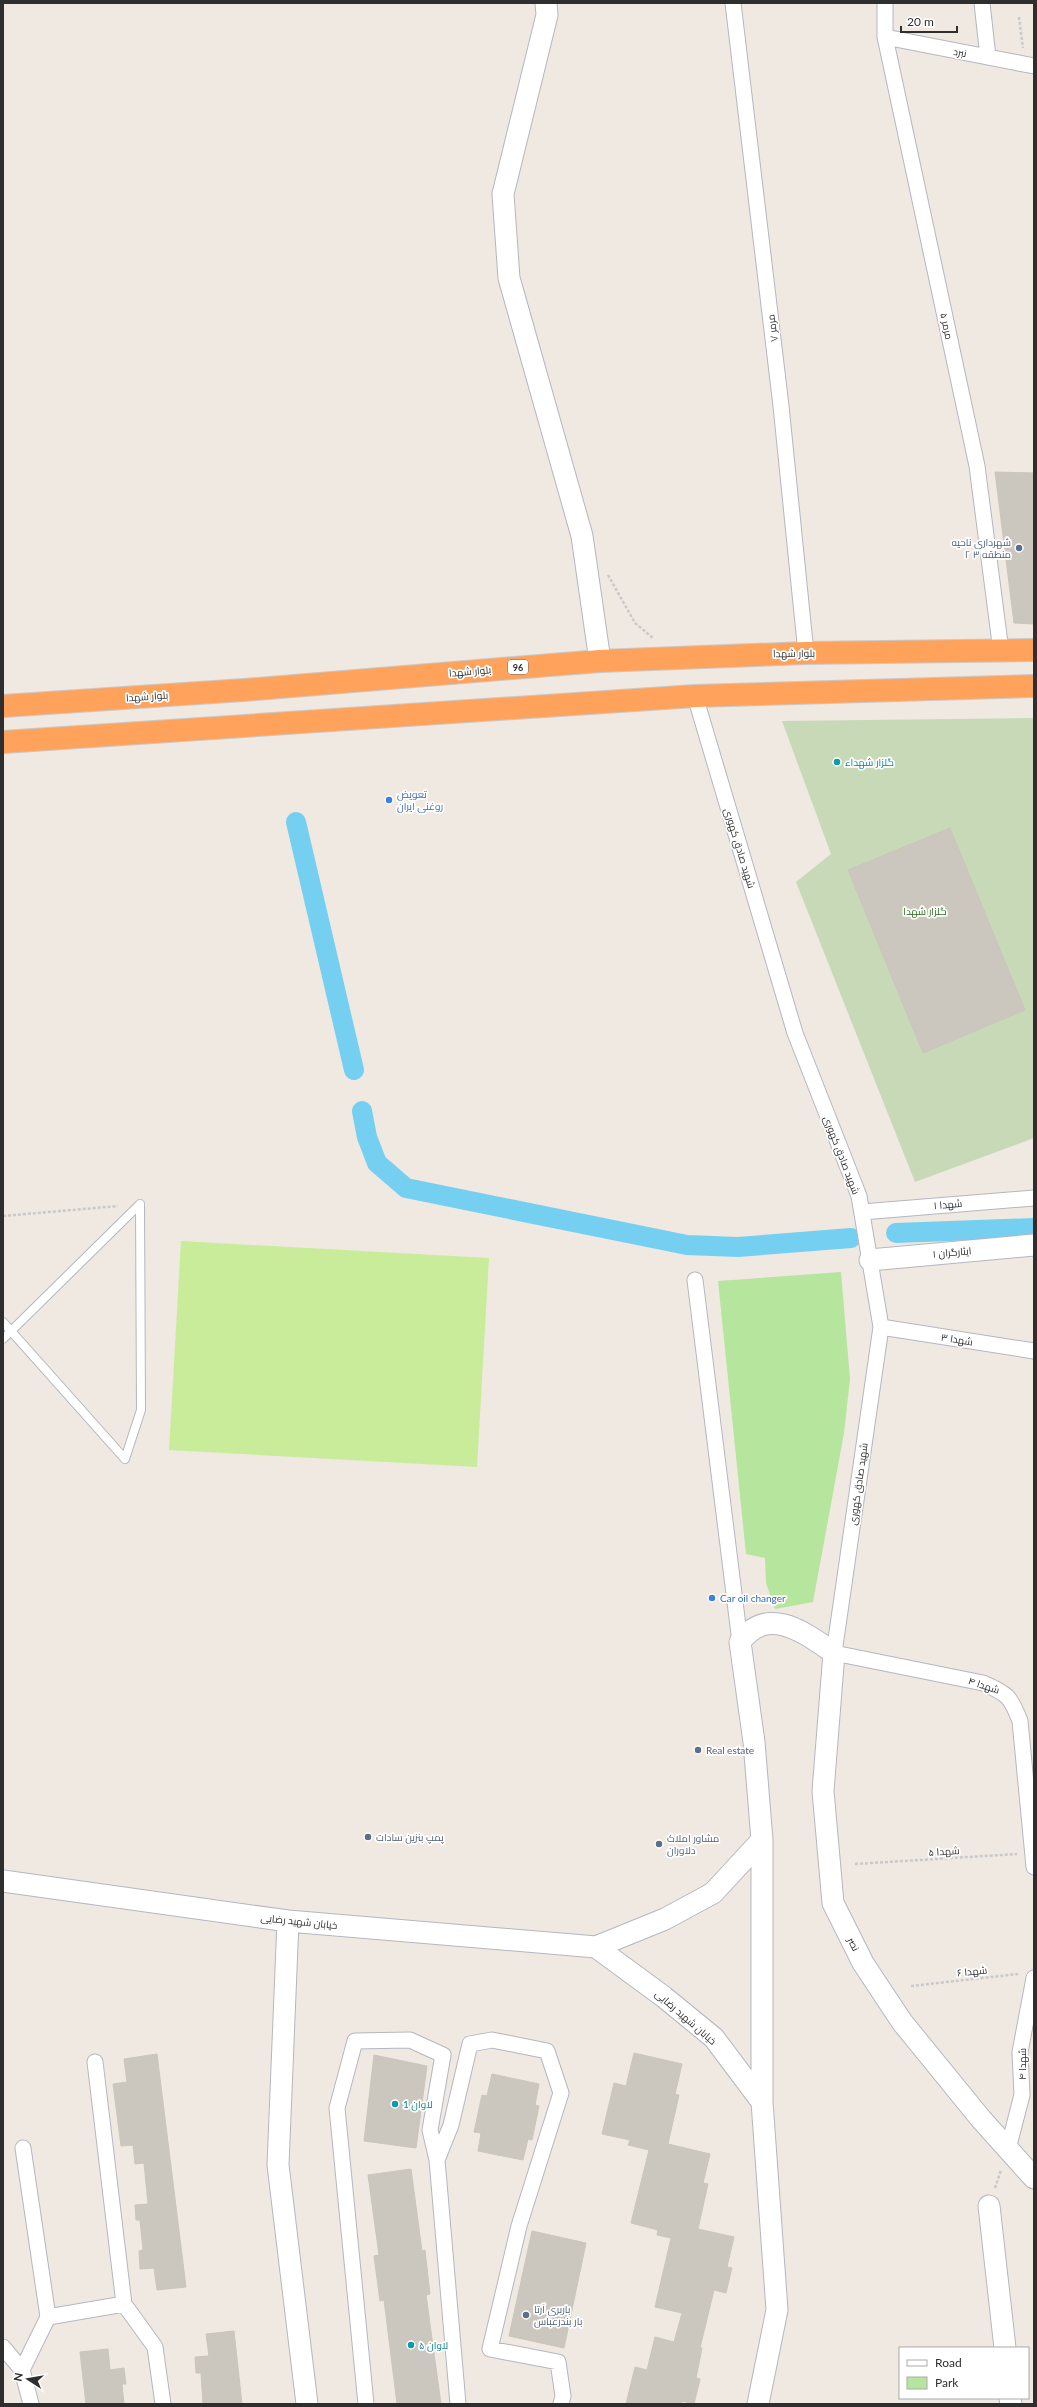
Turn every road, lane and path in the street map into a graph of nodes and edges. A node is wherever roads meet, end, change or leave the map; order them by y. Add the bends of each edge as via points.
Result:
1 (733, 3) edge
2 (885, 3) edge
3 (982, 3) edge
4 (550, 7) edge
5 (1019, 17) dead end
6 (885, 37) junction
7 (988, 57) junction
8 (1030, 65) edge
9 (604, 568) dead end
10 (657, 641) dead end
11 (1034, 650) edge
12 (1001, 651) junction
13 (806, 653) junction
14 (600, 661) junction
15 (1034, 686) edge
16 (695, 696) junction
17 (3, 706) edge
18 (3, 742) edge
19 (1034, 1198) edge
20 (140, 1204) junction
21 (862, 1212) junction
22 (3, 1216) edge
23 (1034, 1245) edge
24 (870, 1260) junction
25 (695, 1280) dead end
26 (3, 1322) edge
27 (881, 1327) junction
28 (11, 1332) junction
29 (3, 1339) edge
30 (1034, 1351) edge
31 (740, 1642) junction
32 (834, 1653) junction
33 (762, 1840) junction
34 (1034, 1860) edge
35 (855, 1864) dead end
36 (3, 1881) edge
37 (288, 1921) junction
38 (596, 1947) junction
39 (1030, 1976) edge
40 (911, 1986) dead end
41 (95, 2062) dead end
42 (762, 2102) junction
43 (23, 2148) dead end
44 (1008, 2149) junction
45 (437, 2160) junction
46 (1032, 2172) edge
47 (989, 2206) joint
48 (124, 2304) junction
49 (48, 2317) junction
50 (3, 2346) edge
51 (1005, 2347) edge
52 (22, 2370) junction
53 (31, 2404) edge
54 (162, 2404) edge
55 (306, 2404) edge
56 (366, 2404) edge
57 (458, 2404) edge
58 (561, 2404) edge
59 (758, 2404) edge

1 - 13 street, مرمر ۷ via 781,406
2 - 6 street, مرمر ۵
3 - 7 street
4 - 14 street via 503,194 509,278 582,536
5 - 8 path
6 - 7 street, نبرد
6 - 12 street, مرمر ۵ via 976,466
7 - 8 street, نبرد
9 - 10 path via 635,623
11 - 12 highway, بلوار شهدا / 96
12 - 13 highway, بلوار شهدا / 96
13 - 14 highway, بلوار شهدا / 96
14 - 17 highway, بلوار شهدا / 96 via 244,690
15 - 16 highway
16 - 18 highway
16 - 21 street, شهید صادق کهوری via 795,1033 859,1196
19 - 21 street, شهدا ۱
20 - 22 path
20 - 28 lane
20 - 28 lane via 141,1410 125,1458
21 - 24 street, شهید صادق کهوری
23 - 24 street, ایثارگران ۱
24 - 27 street, شهید صادق کهوری
25 - 31 street
26 - 28 lane
27 - 30 street, شهدا ۳
27 - 32 street, شهید صادق کهوری
28 - 29 lane
31 - 32 street via 757,1627 783,1624 810,1637
31 - 33 street via 754,1742
32 - 34 street, شهدا ۴ via 983,1683 1005,1692 1014,1705 1020,1721
32 - 44 street, نصر via 823,1790 833,1903 863,1963 902,2022 980,2119
33 - 38 street, خیابان شهید رضایی via 712,1893 665,1919
33 - 42 street
34 - 35 path, شهدا ۵
36 - 37 street, خیابان شهید رضایی
37 - 38 street, خیابان شهید رضایی
37 - 55 street via 278,2165
38 - 42 street, خیابان شهید رضایی via 714,2038
39 - 40 path, شهدا ۶
39 - 44 street, شهدا ۴ via 1020,2052 1022,2095
41 - 48 street
42 - 59 street via 777,2310
43 - 49 street
44 - 46 street, نصر
44 - 47 path
45 - 56 street via 430,2130 443,2055 410,2040 356,2041 337,2108
45 - 57 street
45 - 58 street via 451,2125 470,2044 492,2040 547,2052 561,2093 518,2226 490,2349 558,2362 563,2396
47 - 51 street
48 - 49 street
48 - 54 street via 155,2346
49 - 52 street
50 - 52 street
52 - 53 street

